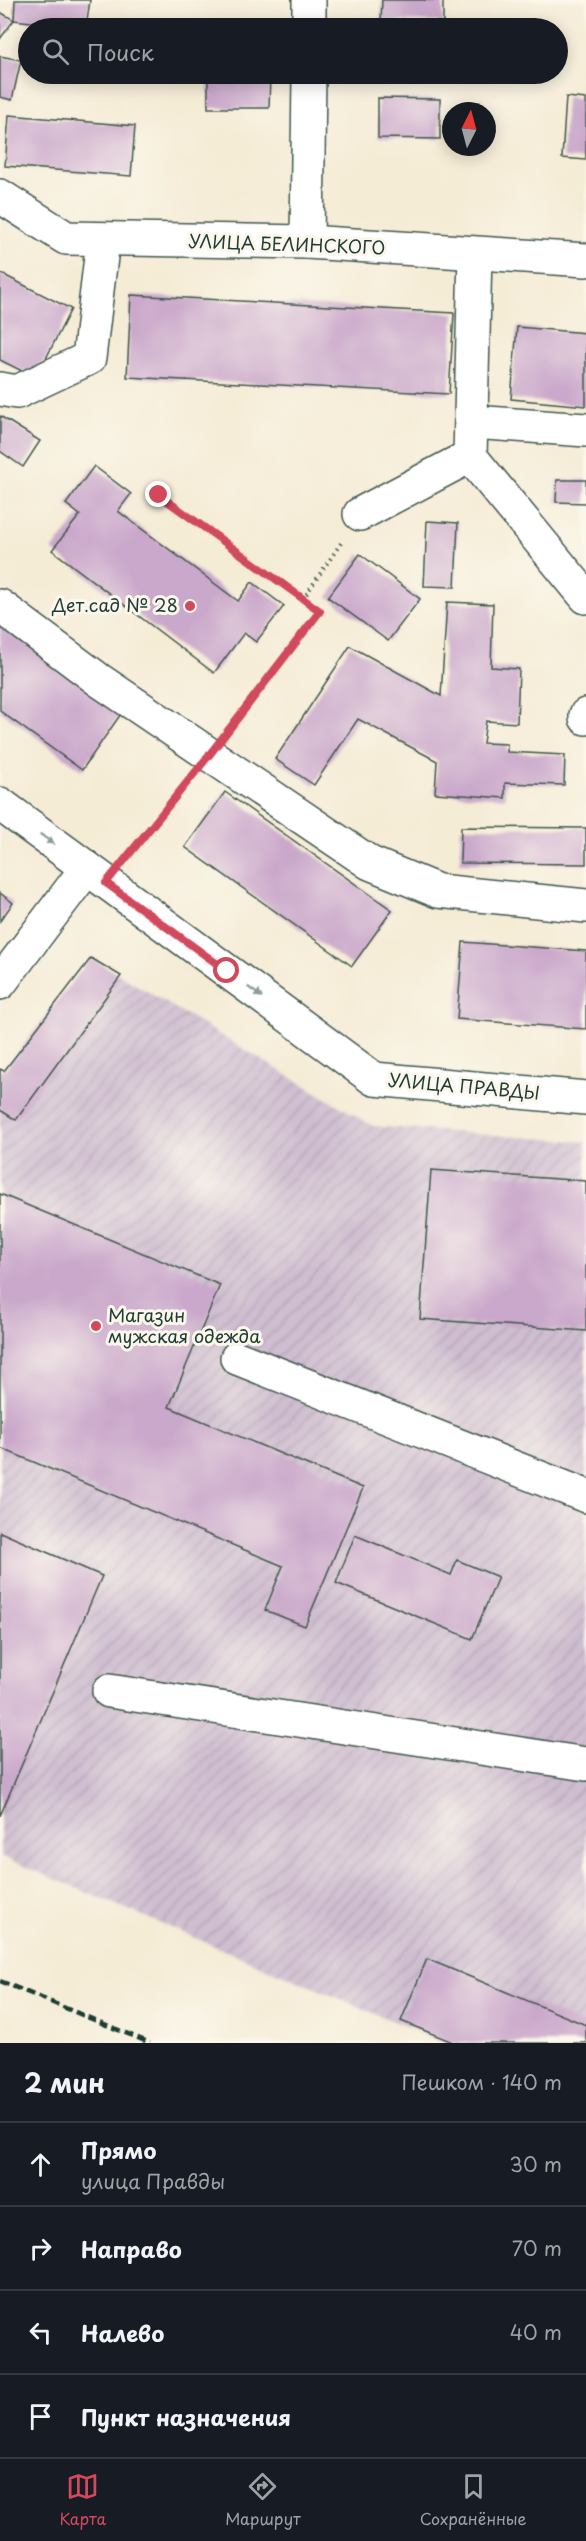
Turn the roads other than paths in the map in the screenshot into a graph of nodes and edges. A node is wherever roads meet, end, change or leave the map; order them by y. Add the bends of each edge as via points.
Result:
1 (309, 0) edge
2 (309, 18) edge
3 (309, 84) edge
4 (0, 196) edge
5 (103, 240) junction
6 (307, 242) junction
7 (475, 254) junction
8 (586, 260) edge
9 (0, 388) edge
10 (471, 422) junction
11 (586, 430) edge
12 (470, 456) junction
13 (360, 514) road end
14 (586, 597) edge
15 (0, 606) edge
16 (0, 804) edge
17 (97, 875) junction
18 (586, 906) edge
19 (0, 983) edge
20 (586, 1098) edge
21 (237, 1358) dead end
22 (586, 1496) edge
23 (109, 1691) dead end
24 (586, 1764) edge

1 - 2 street
3 - 6 street
4 - 5 street, УЛИЦА БЕЛИНСКОГО via 66,238
5 - 6 street, УЛИЦА БЕЛИНСКОГО
5 - 9 street via 89,358 17,392
6 - 7 street, УЛИЦА БЕЛИНСКОГО
7 - 8 street, УЛИЦА БЕЛИНСКОГО
7 - 10 street
10 - 11 street
10 - 12 street
12 - 13 street
12 - 14 street
15 - 18 street via 99,680 370,863 438,891
16 -> 17 street, УЛИЦА ПРАВДЫ
17 - 19 street
17 -> 20 street, УЛИЦА ПРАВДЫ via 375,1079
21 - 22 street
23 - 24 street

